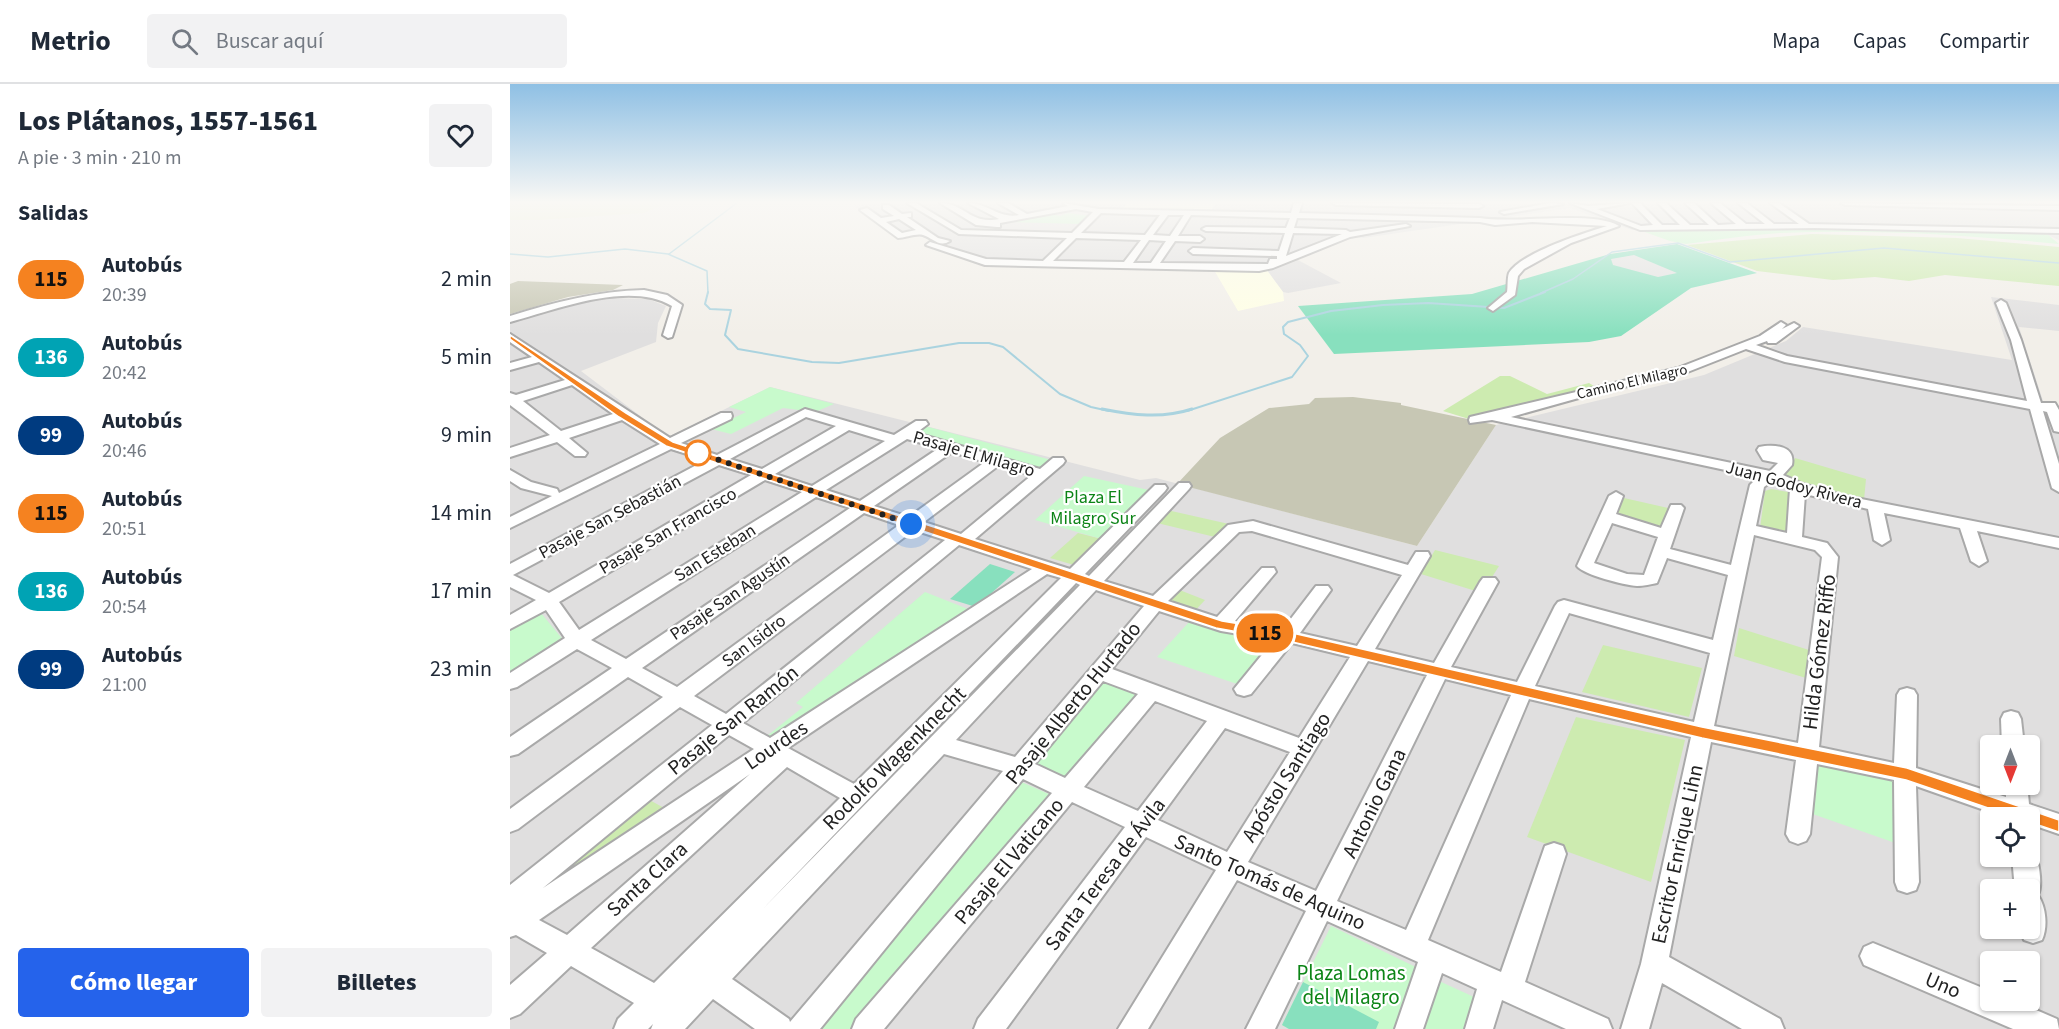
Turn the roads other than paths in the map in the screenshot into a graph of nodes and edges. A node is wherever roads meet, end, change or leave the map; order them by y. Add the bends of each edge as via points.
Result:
1 (939, 247) edge
2 (955, 247) edge
3 (1060, 247) edge
4 (1140, 247) edge
5 (1166, 247) edge
6 (1196, 247) edge
7 (1277, 247) edge
8 (1557, 247) edge
9 (1054, 249) junction
10 (951, 250) junction
11 (1130, 253) junction
12 (1045, 264) junction
13 (1125, 266) junction
14 (1154, 267) junction
15 (1183, 268) junction
16 (654, 291) dead end
17 (639, 292) junction
18 (2001, 303) dead end
19 (1495, 307) dead end
20 (510, 317) edge
21 (1781, 325) dead end
22 (1794, 326) dead end
23 (668, 335) dead end
24 (511, 341) edge
25 (1748, 347) junction
26 (541, 358) junction
27 (510, 367) edge
28 (574, 381) junction
29 (511, 399) edge
30 (2034, 406) junction
31 (805, 413) joint
32 (622, 415) junction
33 (726, 416) dead end
34 (1475, 420) dead end
35 (1496, 420) junction
36 (921, 424) dead end
37 (848, 425) junction
38 (2059, 428) edge
39 (558, 437) junction
40 (900, 437) junction
41 (665, 441) junction
42 (950, 447) junction
43 (510, 453) edge
44 (580, 453) dead end
45 (718, 459) junction
46 (997, 460) junction
47 (1058, 461) dead end
48 (1779, 469) junction
49 (2057, 470) edge
50 (510, 474) edge
51 (1043, 474) junction
52 (763, 475) junction
53 (1184, 486) dead end
54 (1798, 487) junction
55 (1160, 488) dead end
56 (2059, 488) edge
57 (813, 491) junction
58 (552, 492) junction
59 (1616, 496) dead end
60 (1875, 507) junction
61 (862, 508) junction
62 (1676, 508) dead end
63 (510, 513) edge
64 (1606, 516) junction
65 (510, 523) edge
66 (911, 524) junction
67 (1967, 524) junction
68 (1748, 529) junction
69 (1666, 534) junction
70 (959, 540) junction
71 (1794, 540) junction
72 (1882, 540) dead end
73 (2059, 543) edge
74 (1660, 551) junction
75 (1979, 561) dead end
76 (1417, 564) joint
77 (1044, 568) junction
78 (510, 571) edge
79 (1268, 572) dead end
80 (1738, 572) junction
81 (510, 580) edge
82 (1081, 581) junction
83 (1489, 582) dead end
84 (1322, 590) dead end
85 (549, 600) junction
86 (1155, 604) junction
87 (510, 623) edge
88 (1221, 625) junction
89 (1288, 636) junction
90 (576, 640) junction
91 (1720, 649) junction
92 (1362, 654) junction
93 (626, 668) junction
94 (1439, 671) junction
95 (1100, 672) junction
96 (510, 682) edge
97 (1244, 689) dead end
98 (1523, 690) junction
99 (1151, 692) junction
100 (1907, 695) dead end
101 (678, 697) junction
102 (1221, 718) junction
103 (2011, 718) dead end
104 (727, 724) junction
105 (1702, 732) junction
106 (2012, 735) edge
107 (940, 744) junction
108 (510, 748) edge
109 (1304, 749) junction
110 (778, 753) junction
111 (1807, 753) junction
112 (1021, 768) junction
113 (1907, 774) junction
114 (1069, 790) junction
115 (856, 796) junction
116 (1999, 807) edge
117 (2040, 820) edge
118 (510, 822) edge
119 (1142, 824) junction
120 (2059, 825) edge
121 (1798, 834) dead end
122 (1554, 854) dead end
123 (1232, 866) junction
124 (1907, 882) dead end
125 (1323, 906) junction
126 (512, 915) edge
127 (570, 949) junction
128 (1423, 951) junction
129 (1873, 956) dead end
130 (1654, 964) junction
131 (711, 981) junction
132 (1501, 986) junction
133 (657, 1000) junction
134 (510, 1004) edge
135 (1263, 1028) edge
136 (628, 1029) edge
137 (665, 1029) edge
138 (779, 1029) edge
139 (802, 1029) edge
140 (866, 1029) edge
141 (988, 1029) edge
142 (1132, 1029) edge
143 (1409, 1029) edge
144 (1479, 1029) edge
145 (1598, 1029) edge
146 (1635, 1029) edge
147 (1770, 1029) edge
148 (2047, 1029) edge

1 - 10 street
2 - 10 street
3 - 9 street
4 - 11 street
5 - 14 street
6 - 15 street
7 - 15 street via 1259,268
8 - 19 street via 1521,267 1514,275 1512,293
9 - 10 street
9 - 11 street
9 - 12 street
10 - 12 street via 977,261
11 - 13 street
12 - 13 street
13 - 14 street
14 - 15 street
16 - 17 street
17 - 20 street via 554,304
17 - 23 street via 663,297 677,305
18 - 30 street
21 - 25 street, Camino El Milagro
22 - 25 street, Camino El Milagro via 1775,340
24 - 26 street
25 - 30 street via 1785,359
25 - 35 street, Camino El Milagro via 1706,370 1674,380
26 - 27 street
26 - 28 street
28 - 29 street
28 - 32 street
29 - 39 street
30 - 38 street via 2052,408
30 - 49 street
31 - 37 street, Pasaje El Milagro
31 - 45 street, Pasaje San Sebastián
32 - 39 street
32 - 41 street
33 - 41 street
34 - 35 street, Camino El Milagro
35 - 48 street, Juan Godoy Rivera
36 - 40 street, San Esteban
37 - 40 street, Pasaje El Milagro
37 - 52 street, Pasaje San Francisco
39 - 43 street
39 - 44 street
40 - 42 street, Pasaje El Milagro
40 - 57 street, San Esteban
41 - 45 street
41 - 58 street
41 - 65 street
42 - 46 street, Pasaje El Milagro
42 - 61 street, Pasaje San Agustín
45 - 52 street
45 - 78 street, Pasaje San Sebastián
46 - 51 street, Pasaje El Milagro
46 - 66 street, San Isidro
47 - 51 street, Pasaje San Ramón
48 - 54 street, Juan Godoy Rivera
48 - 68 street, Escritor Enrique Lihn via 1757,486
49 - 56 street
50 - 58 street via 526,485
51 - 70 street, Pasaje San Ramón
52 - 57 street
52 - 85 street, Pasaje San Francisco
53 - 82 street, Rodolfo Wagenknecht
54 - 60 street, Juan Godoy Rivera
54 - 71 street
55 - 82 street, Rodolfo Wagenknecht
57 - 61 street
57 - 90 street, San Esteban
58 - 63 street
59 - 64 street
60 - 67 street, Juan Godoy Rivera
60 - 72 street
61 - 66 street
61 - 93 street, Pasaje San Agustín
62 - 69 street
64 - 69 street
64 - 74 street via 1585,566 1644,582 1651,579
66 - 70 street
66 - 101 street, San Isidro
67 - 73 street, Juan Godoy Rivera
67 - 75 street
68 - 71 street
68 - 80 street, Escritor Enrique Lihn
69 - 74 street
70 - 77 street
70 - 104 street, Pasaje San Ramón
71 - 111 street, Hilda Gómez Riffo via 1821,546 1830,557
74 - 80 street
76 - 86 street, Pasaje Alberto Hurtado via 1242,525 1234,528
76 - 92 street, Apóstol Santiago
77 - 82 street
77 - 110 street, Lourdes
79 - 88 street
80 - 91 street, Escritor Enrique Lihn
81 - 85 street
82 - 86 street
82 - 107 street, Rodolfo Wagenknecht
82 - 115 street, Rodolfo Wagenknecht
83 - 94 street, Antonio Gana
84 - 89 street
85 - 87 street, Pasaje San Francisco
85 - 90 street
86 - 88 street
86 - 95 street, Pasaje Alberto Hurtado
88 - 89 street
89 - 92 street
89 - 97 street
90 - 93 street
90 - 96 street, San Esteban
91 - 98 street via 1564,606
91 - 105 street, Escritor Enrique Lihn
92 - 94 street
92 - 109 street, Apóstol Santiago
93 - 101 street
93 - 108 street, Pasaje San Agustín
94 - 98 street
94 - 125 street, Antonio Gana
95 - 99 street
95 - 112 street, Pasaje Alberto Hurtado
98 - 105 street
98 - 128 street
99 - 102 street
99 - 114 street, Pasaje El Vaticano
100 - 113 street
101 - 104 street
101 - 118 street, San Isidro
102 - 109 street
102 - 119 street, Santa Teresa de Ávila
103 - 106 street
104 - 110 street
104 - 126 street, Pasaje San Ramón
105 - 111 street
105 - 130 street, Escritor Enrique Lihn
107 - 112 street, Santo Tomás de Aquino
107 - 131 street, Rodolfo Wagenknecht
109 - 123 street, Apóstol Santiago
110 - 115 street
110 - 126 street, Lourdes
110 - 127 street, Santa Clara
111 - 113 street
111 - 121 street, Hilda Gómez Riffo
112 - 114 street, Santo Tomás de Aquino
112 - 139 street, Pasaje Alberto Hurtado
113 - 116 street
113 - 124 street
114 - 119 street, Santo Tomás de Aquino
114 - 140 street, Pasaje El Vaticano
115 - 133 street, Rodolfo Wagenknecht
117 - 120 street
119 - 123 street, Santo Tomás de Aquino
119 - 141 street, Santa Teresa de Ávila
122 - 132 street
123 - 125 street, Santo Tomás de Aquino
123 - 142 street, Apóstol Santiago
125 - 128 street, Santo Tomás de Aquino
125 - 135 street, Antonio Gana
126 - 127 street
127 - 133 street
127 - 134 street, Santa Clara
128 - 132 street, Santo Tomás de Aquino
128 - 143 street
129 - 148 street, Uno
130 - 146 street, Escritor Enrique Lihn
130 - 147 street
131 - 137 street, Rodolfo Wagenknecht
131 - 138 street
132 - 144 street
132 - 145 street, Santo Tomás de Aquino
133 - 136 street, Rodolfo Wagenknecht

